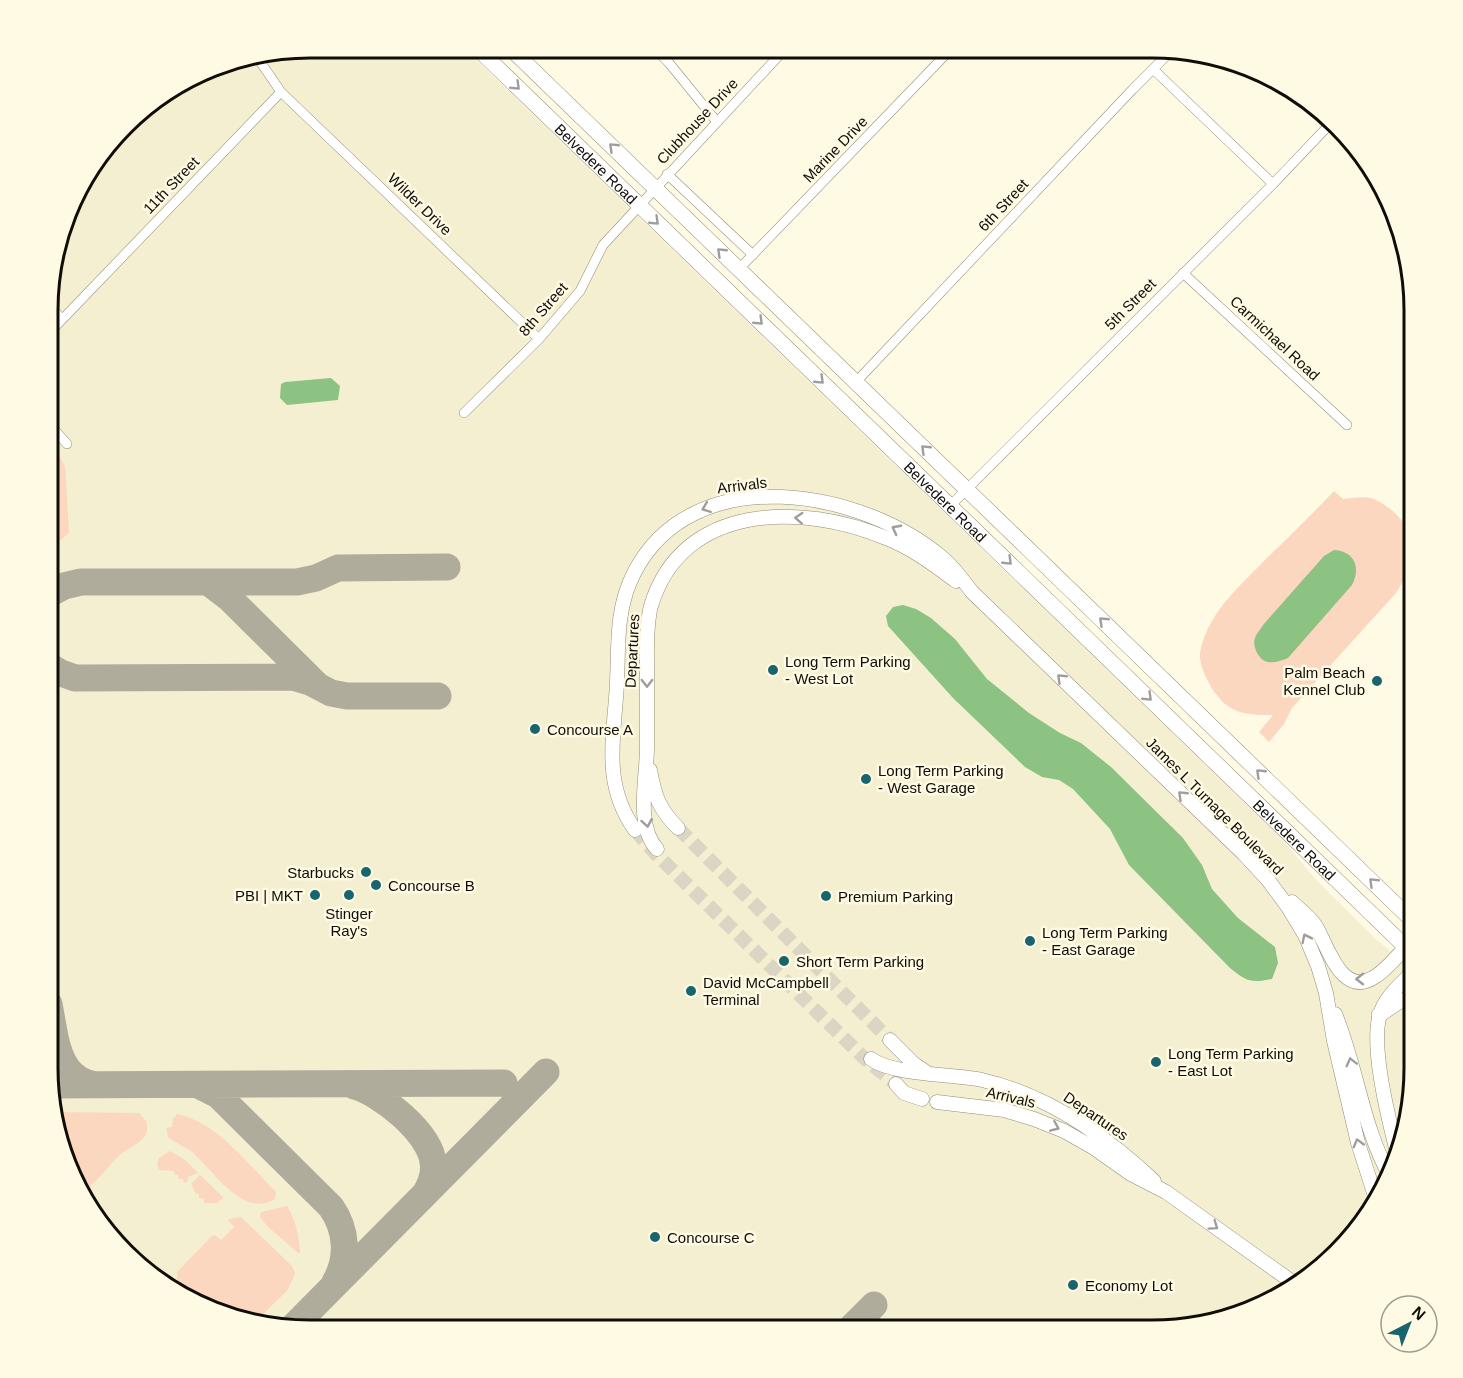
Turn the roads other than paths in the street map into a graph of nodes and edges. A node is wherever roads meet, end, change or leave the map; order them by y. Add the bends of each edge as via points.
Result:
1 (487, 58) edge
2 (520, 58) edge
3 (664, 58) edge
4 (777, 58) edge
5 (942, 58) edge
6 (1163, 59) edge
7 (261, 63) edge
8 (1153, 69) junction
9 (281, 92) junction
10 (717, 122) junction
11 (1326, 128) edge
12 (667, 174) junction
13 (1273, 184) junction
14 (655, 188) junction
15 (639, 205) junction
16 (753, 255) junction
17 (739, 269) junction
18 (1183, 273) junction
19 (58, 315) edge
20 (62, 319) junction
21 (58, 323) edge
22 (539, 339) junction
23 (856, 382) junction
24 (464, 413) dead end
25 (1347, 425) dead end
26 (58, 434) edge
27 (67, 444) dead end
28 (967, 489) junction
29 (950, 506) junction
30 (972, 592) junction
31 (647, 753) junction
32 (678, 828) tunnel mouth
33 (635, 830) tunnel mouth
34 (657, 849) dead end
35 (1268, 880) junction
36 (1404, 912) edge
37 (1404, 938) edge
38 (1404, 953) edge
39 (1404, 982) edge
40 (1326, 993) junction
41 (1404, 1000) edge
42 (1379, 1015) junction
43 (890, 1040) tunnel mouth
44 (871, 1059) dead end
45 (927, 1072) junction
46 (896, 1084) tunnel mouth
47 (922, 1099) dead end
48 (936, 1102) dead end
49 (1394, 1138) edge
50 (1385, 1165) edge
51 (1373, 1189) edge
52 (1166, 1192) junction
53 (1288, 1279) edge

1 -> 15 main road, Belvedere Road
14 -> 2 main road, Belvedere Road
3 - 10 street
4 - 10 street, Clubhouse Drive
5 - 16 street, Marine Drive
6 - 8 street, 6th Street
7 - 9 street
8 - 13 street
8 - 23 street, 6th Street
9 - 20 street, 11th Street
9 - 22 street, Wilder Drive
10 - 12 street, Clubhouse Drive
11 - 13 street, 5th Street
12 - 14 street, Clubhouse Drive
12 - 16 street
13 - 18 street, 5th Street
14 - 15 street, 8th Street
17 -> 14 main road, Belvedere Road
15 - 22 street, 8th Street via 603,245 580,291
15 -> 29 main road, Belvedere Road
16 - 17 street, Marine Drive
17 - 23 main road, Belvedere Road
18 - 25 street, Carmichael Road
18 - 28 street, 5th Street
19 - 20 street
20 - 21 street, 11th Street
22 - 24 street, 8th Street
28 -> 23 main road, Belvedere Road
26 - 27 street
28 - 29 street, 5th Street
36 -> 28 main road, Belvedere Road
29 -> 37 main road, Belvedere Road
30 -> 31 street, Departures via 904,546 856,527 803,518 768,518 732,523 701,537 666,574 657,589 648,624
30 -> 33 street, Arrivals via 947,562 918,542 864,514 826,502 788,497 749,498 712,506 680,522 643,559 627,590 619,620 612,771 621,804
35 -> 30 street, James L Turnage Boulevard
31 - 32 street, Departures via 656,800
31 -> 34 street, Departures via 644,810 649,835
38 -> 35 street via 1377,976 1366,981 1353,980 1334,964 1312,922
40 -> 35 street, James L Turnage Boulevard via 1305,936
39 - 42 street
50 -> 40 street via 1371,1136 1346,1040
51 -> 40 street, James L Turnage Boulevard via 1358,1143
41 - 42 main road
42 - 49 street via 1381,1070
43 - 45 street
44 - 45 street, Departures via 890,1067
45 - 52 street, Departures via 1012,1088 1060,1110 1137,1164
46 - 47 street via 904,1093
48 -> 52 street, Arrivals via 1004,1110 1034,1119 1080,1140
52 -> 53 street

